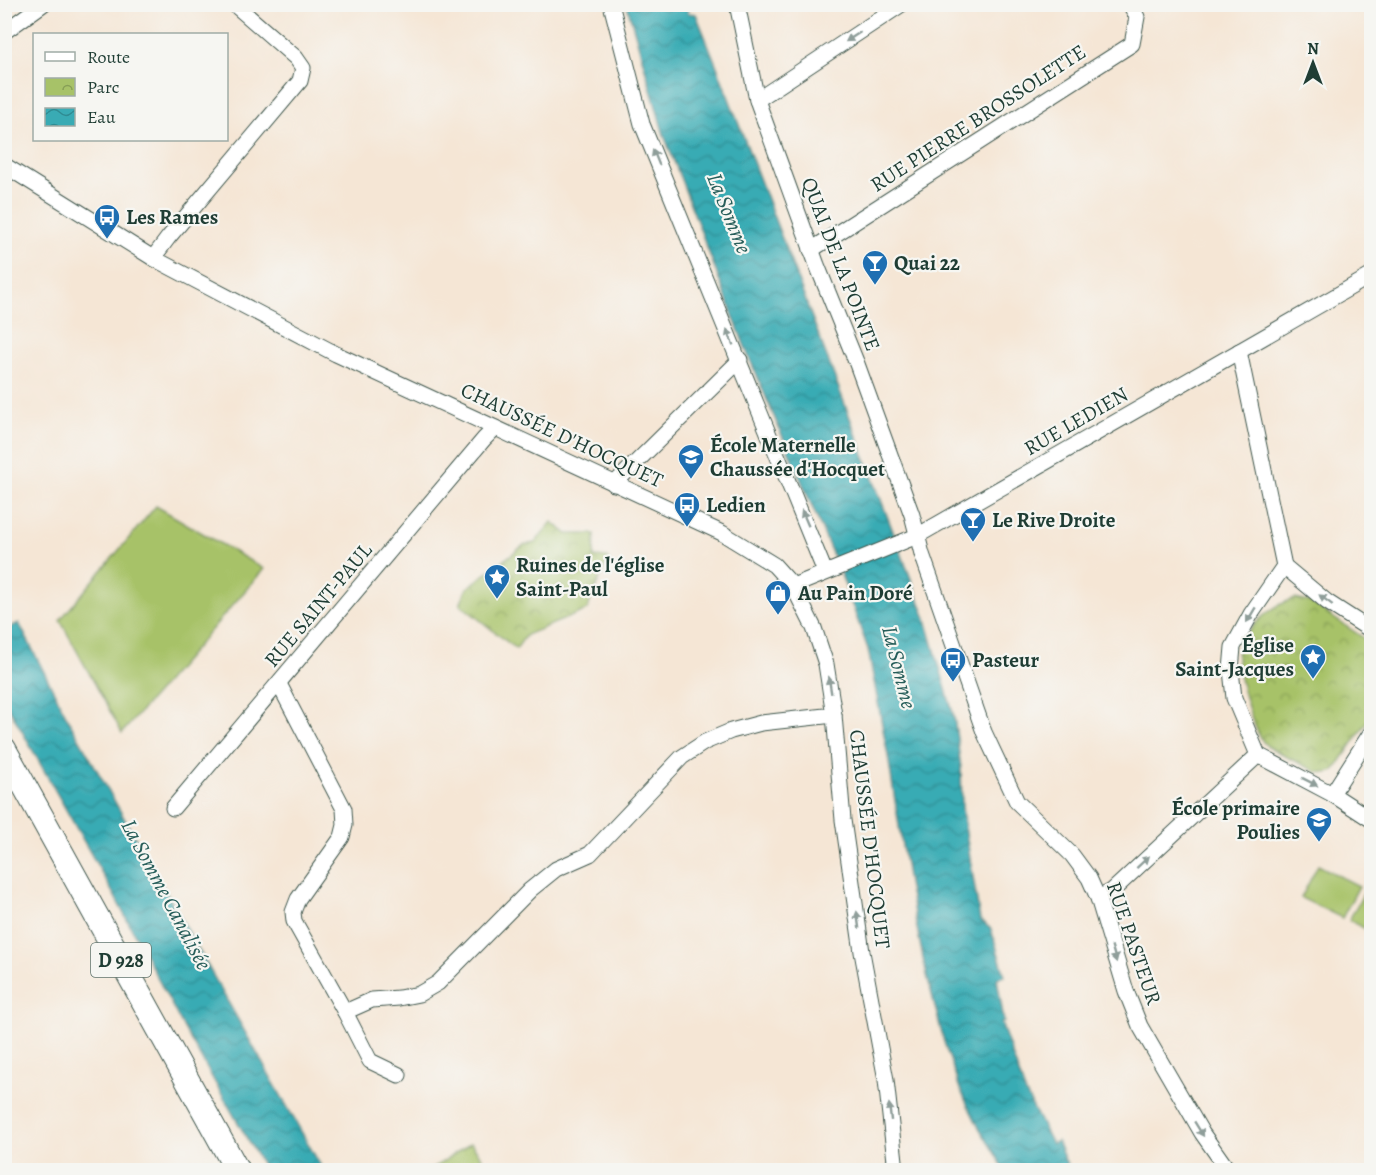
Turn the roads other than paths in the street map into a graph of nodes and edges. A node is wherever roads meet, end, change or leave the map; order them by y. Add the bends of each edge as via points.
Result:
1 (43, 4) edge
2 (234, 4) edge
3 (611, 4) edge
4 (737, 4) edge
5 (902, 4) edge
6 (1130, 4) edge
7 (4, 32) edge
8 (757, 100) junction
9 (4, 165) edge
10 (811, 250) junction
11 (153, 258) junction
12 (1371, 275) edge
13 (1239, 351) junction
14 (740, 360) junction
15 (495, 428) junction
16 (614, 484) junction
17 (917, 536) junction
18 (1284, 566) junction
19 (830, 570) junction
20 (793, 586) junction
21 (1371, 631) edge
22 (279, 684) junction
23 (834, 715) junction
24 (1371, 731) edge
25 (4, 749) edge
26 (1258, 755) junction
27 (1332, 794) junction
28 (173, 808) dead end
29 (1371, 820) edge
30 (1098, 898) junction
31 (345, 1012) junction
32 (399, 1076) dead end
33 (237, 1170) edge
34 (896, 1170) edge
35 (1228, 1170) edge

1 - 7 street
2 - 11 street via 296,58 303,68 300,81
14 -> 3 street via 642,124
4 - 8 street, QUAI DE LA POINTE
5 -> 8 street
6 - 10 street, RUE PIERRE BROSSOLETTE via 1137,17 1132,44
8 - 10 street, QUAI DE LA POINTE
9 - 11 street, CHAUSSÉE D'HOCQUET
10 - 17 street, QUAI DE LA POINTE via 869,397
11 - 15 street, CHAUSSÉE D'HOCQUET via 336,354
12 - 13 street, RUE LEDIEN
13 - 17 street, RUE LEDIEN
13 - 18 street
14 - 16 street
19 -> 14 street
15 - 16 street, CHAUSSÉE D'HOCQUET
15 - 22 street, RUE SAINT-PAUL
16 - 20 street, CHAUSSÉE D'HOCQUET via 722,533 774,565
17 - 19 street, RUE LEDIEN
17 - 30 street, RUE PASTEUR via 965,681 1006,782 1017,802 1072,855
21 -> 18 street via 1327,602
18 -> 26 street via 1233,647 1234,698
19 - 20 street, RUE LEDIEN
23 -> 20 street, CHAUSSÉE D'HOCQUET via 824,657
22 - 28 street, RUE SAINT-PAUL
22 - 31 street via 344,809 342,837 293,912 294,921
23 - 31 street via 761,723 705,742 682,757 590,854 556,869 530,890 438,983 419,994 372,1000
34 -> 23 street, CHAUSSÉE D'HOCQUET via 886,1080 843,820
24 - 27 street
25 - 33 main road, D 928
26 -> 27 street
30 -> 26 street via 1112,891
27 - 29 street
30 -> 35 street, RUE PASTEUR via 1140,1026 1202,1134
31 - 32 street via 370,1061

